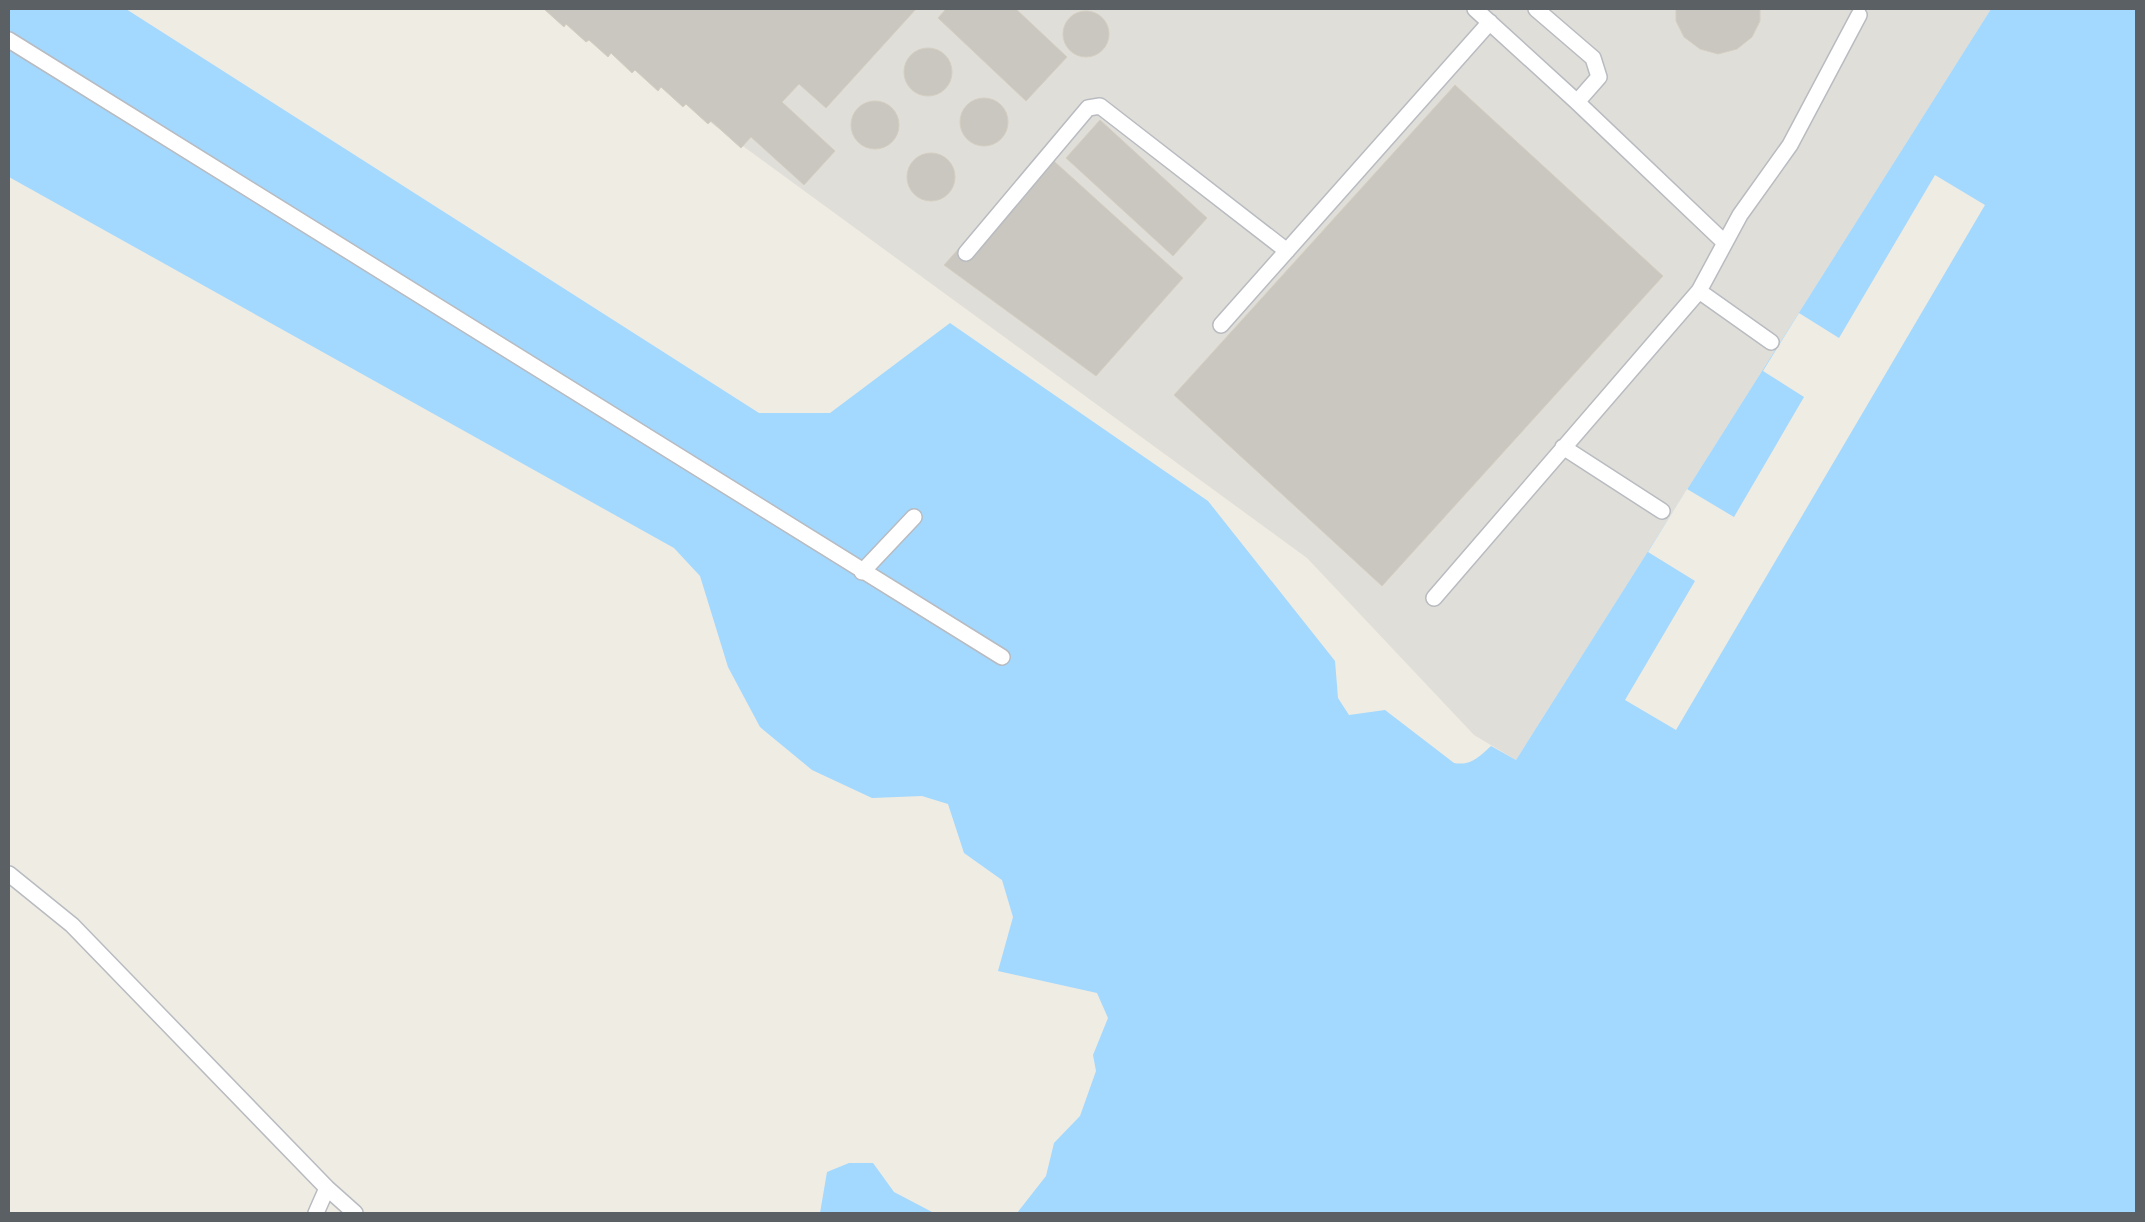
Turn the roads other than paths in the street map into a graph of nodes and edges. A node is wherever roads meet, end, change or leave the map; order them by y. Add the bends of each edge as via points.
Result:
1 (1475, 9) edge
2 (1536, 9) edge
3 (1860, 15) dead end
4 (1490, 22) junction
5 (9, 40) edge
6 (1578, 102) junction
7 (1724, 242) junction
8 (1287, 251) junction
9 (966, 253) dead end
10 (1699, 291) junction
11 (1221, 325) dead end
12 (1771, 342) dead end
13 (1563, 448) junction
14 (1662, 511) dead end
15 (914, 517) dead end
16 (862, 572) junction
17 (1434, 598) dead end
18 (1002, 657) dead end
19 (9, 874) edge
20 (327, 1188) junction
21 (316, 1213) edge
22 (355, 1213) edge

1 - 4 lane
2 - 6 lane via 1592,58 1599,77
3 - 7 lane via 1790,145
4 - 6 lane
4 - 8 lane
5 - 16 lane
6 - 7 lane
7 - 10 lane
8 - 9 lane via 1100,106 1088,108
8 - 11 lane
10 - 12 lane
10 - 13 lane
13 - 14 lane
13 - 17 lane
15 - 16 lane
16 - 18 lane
19 - 20 lane via 72,925
20 - 21 lane
20 - 22 lane

